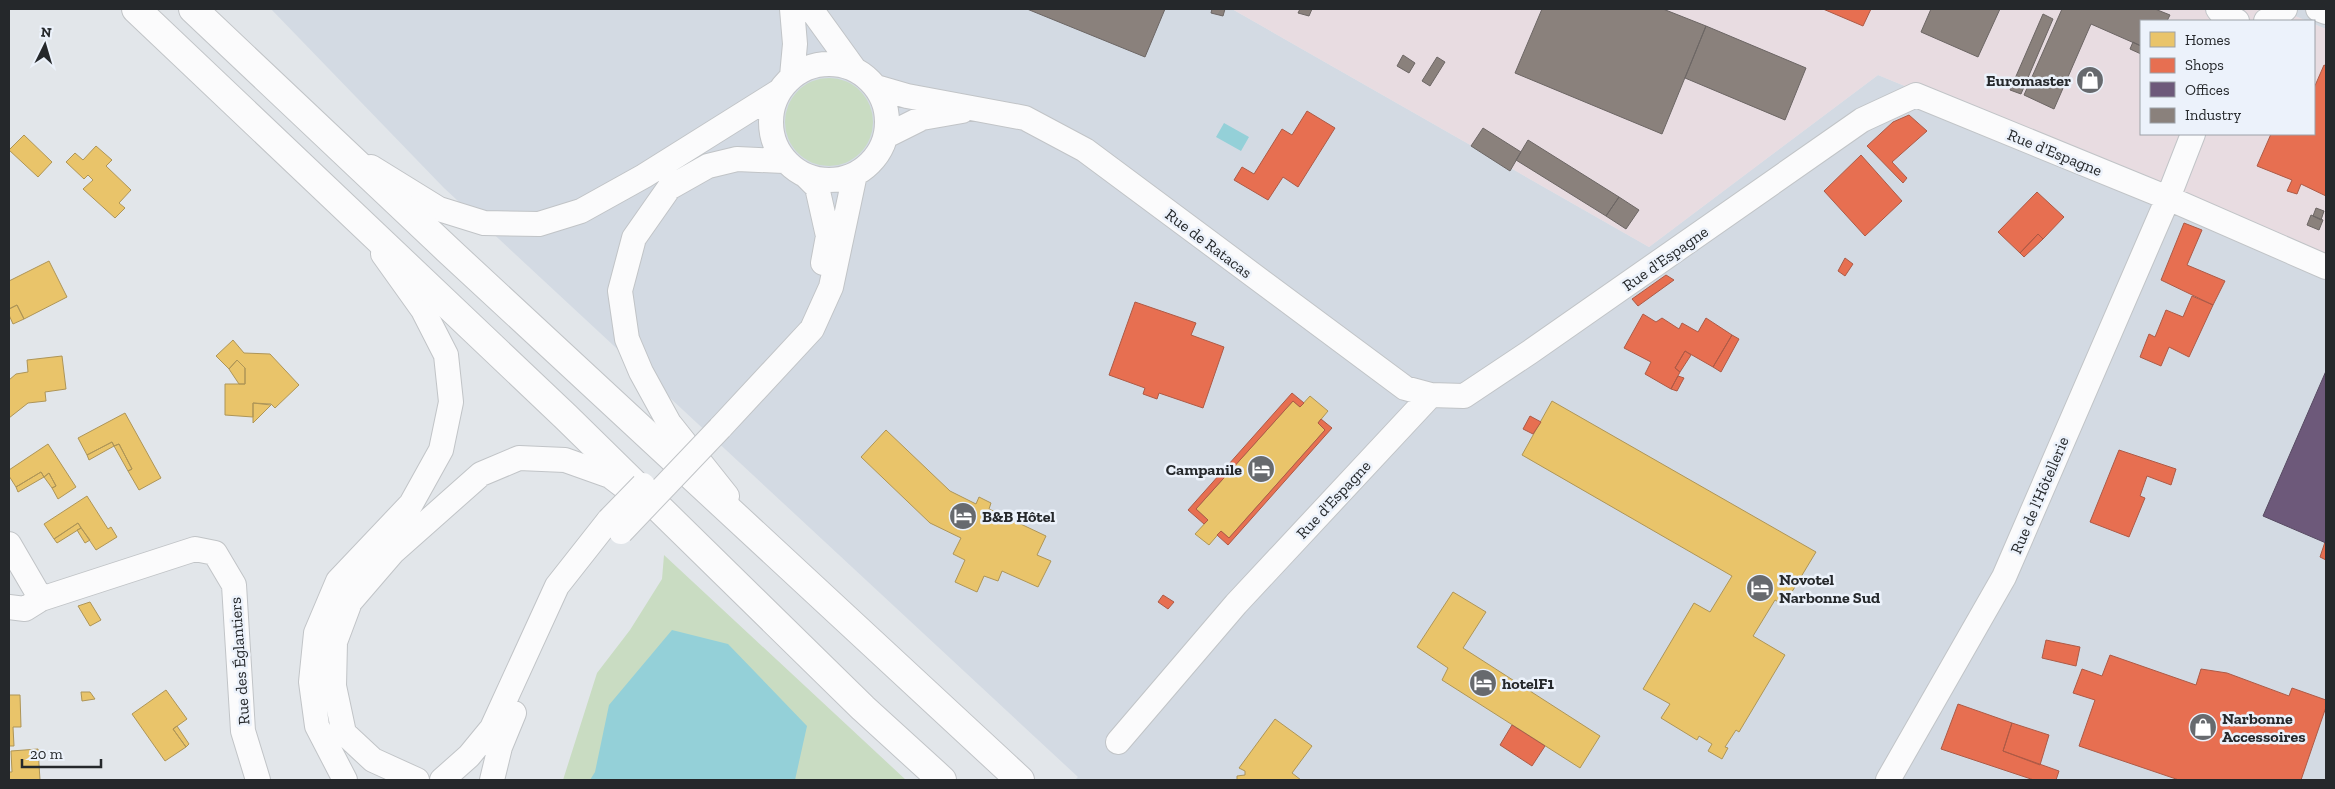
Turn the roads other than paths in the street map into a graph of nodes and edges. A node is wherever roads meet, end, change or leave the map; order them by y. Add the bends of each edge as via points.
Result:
1 (136, 9) edge
2 (193, 9) edge
3 (792, 9) edge
4 (810, 9) edge
5 (2218, 9) edge
6 (2285, 9) edge
7 (2318, 9) edge
8 (2326, 12) edge
9 (2234, 20) edge
10 (2269, 20) edge
11 (855, 70) junction
12 (785, 84) junction
13 (876, 87) junction
14 (979, 108) junction
15 (2193, 135) edge
16 (886, 136) junction
17 (343, 151) junction
18 (784, 161) junction
19 (855, 174) junction
20 (806, 176) junction
21 (2168, 198) junction
22 (358, 220) junction
23 (2326, 267) edge
24 (1431, 395) junction
25 (715, 423) junction
26 (615, 526) junction
27 (677, 526) junction
28 (760, 538) junction
29 (9, 544) edge
30 (41, 599) junction
31 (9, 607) edge
32 (1118, 742) dead end
33 (258, 780) edge
34 (345, 780) edge
35 (417, 780) edge
36 (442, 780) edge
37 (492, 780) edge
38 (942, 780) edge
39 (1020, 780) edge
40 (1888, 780) edge

1 - 22 main road
2 - 17 main road
3 - 12 street via 795,44
4 - 11 street
5 - 9 street
6 - 10 street
7 - 8 street
11 - 12 street via 813,65
11 - 13 street
12 - 17 street via 582,211 539,224 484,223 439,209
12 - 18 street via 770,113 771,133
13 - 14 street, Rue de Ratacas via 907,96
13 - 16 street via 886,110
14 - 16 street, Rue de Ratacas via 922,118
14 - 24 street, Rue de Ratacas via 1025,118 1085,150 1405,388
15 - 21 street, Rue de l'Hôtellerie
16 - 19 street via 874,158
17 - 28 main road
18 - 20 street
18 - 28 street via 737,159 708,166 669,188 634,238 620,291 627,339 669,423
19 - 20 street via 833,180
19 - 25 street via 831,287 812,329
20 - 25 street via 817,187 828,236 819,284 795,324 741,386
21 - 23 street, Rue d'Espagne
21 - 24 street, Rue d'Espagne via 1916,95 1862,120 1464,396
21 - 40 street, Rue de l'Hôtellerie via 2004,578
22 - 27 main road
22 - 34 street via 423,310 446,355 450,402 441,450 411,504 338,581 316,633 311,682 318,726
24 - 32 street, Rue d'Espagne via 1236,604
25 - 26 street, bridge
26 - 36 street via 557,586 492,728 469,756
26 - 37 street via 554,625 500,747
27 - 35 street via 610,476 565,460 519,458 481,474 393,552 350,602 335,642 334,686 344,733 373,760
27 - 38 main road via 863,708
28 - 39 main road
29 - 30 street
30 - 31 street, Rue des Églantiers via 25,609
30 - 33 street, Rue des Églantiers via 195,548 215,553 234,585 243,731

